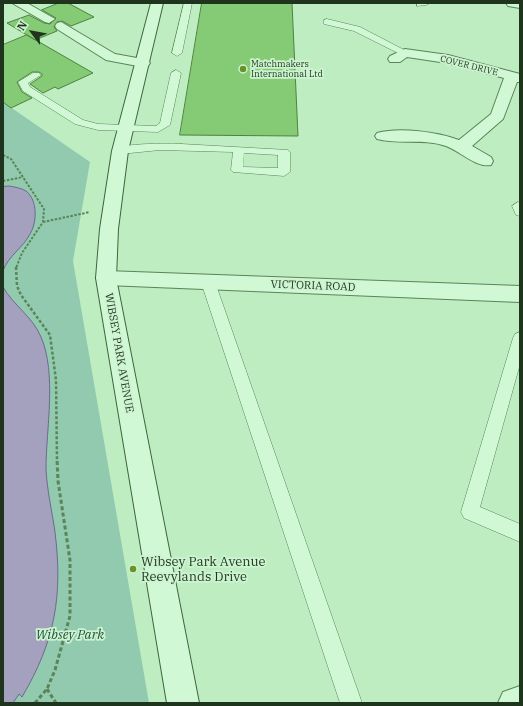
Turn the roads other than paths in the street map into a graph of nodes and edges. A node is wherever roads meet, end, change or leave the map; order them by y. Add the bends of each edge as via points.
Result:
1 (18, 3) edge
2 (158, 3) edge
3 (188, 3) edge
4 (426, 3) edge
5 (512, 3) edge
6 (420, 4) edge
7 (520, 4) edge
8 (49, 20) dead end
9 (327, 22) dead end
10 (61, 26) dead end
11 (177, 53) dead end
12 (400, 56) joint
13 (143, 63) junction
14 (176, 73) dead end
15 (36, 75) dead end
16 (516, 77) edge
17 (126, 129) junction
18 (383, 136) dead end
19 (461, 146) junction
20 (239, 150) dead end
21 (120, 151) junction
22 (485, 161) dead end
23 (106, 278) junction
24 (208, 282) junction
25 (520, 294) edge
26 (520, 338) edge
27 (520, 533) edge
28 (520, 702) edge
29 (183, 703) edge
30 (351, 703) edge
31 (514, 703) edge

1 - 8 street
2 - 13 street, WIBSEY PARK AVENUE
3 - 11 lane
4 - 6 lane
5 - 7 street
9 - 12 lane via 357,29
10 - 13 street via 111,57
12 - 16 street, COVER DRIVE via 448,59
13 - 17 street, WIBSEY PARK AVENUE
14 - 17 lane via 166,125 163,128
15 - 17 lane via 23,82 26,89 79,122 98,127
16 - 19 street via 498,116
17 - 21 street, WIBSEY PARK AVENUE
18 - 19 street via 443,140
19 - 22 street
20 - 21 lane via 147,146
21 - 23 street, WIBSEY PARK AVENUE
23 - 24 street, VICTORIA ROAD
23 - 29 street, WIBSEY PARK AVENUE
24 - 25 street, VICTORIA ROAD
24 - 30 lane
26 - 27 lane via 470,512
28 - 31 street

